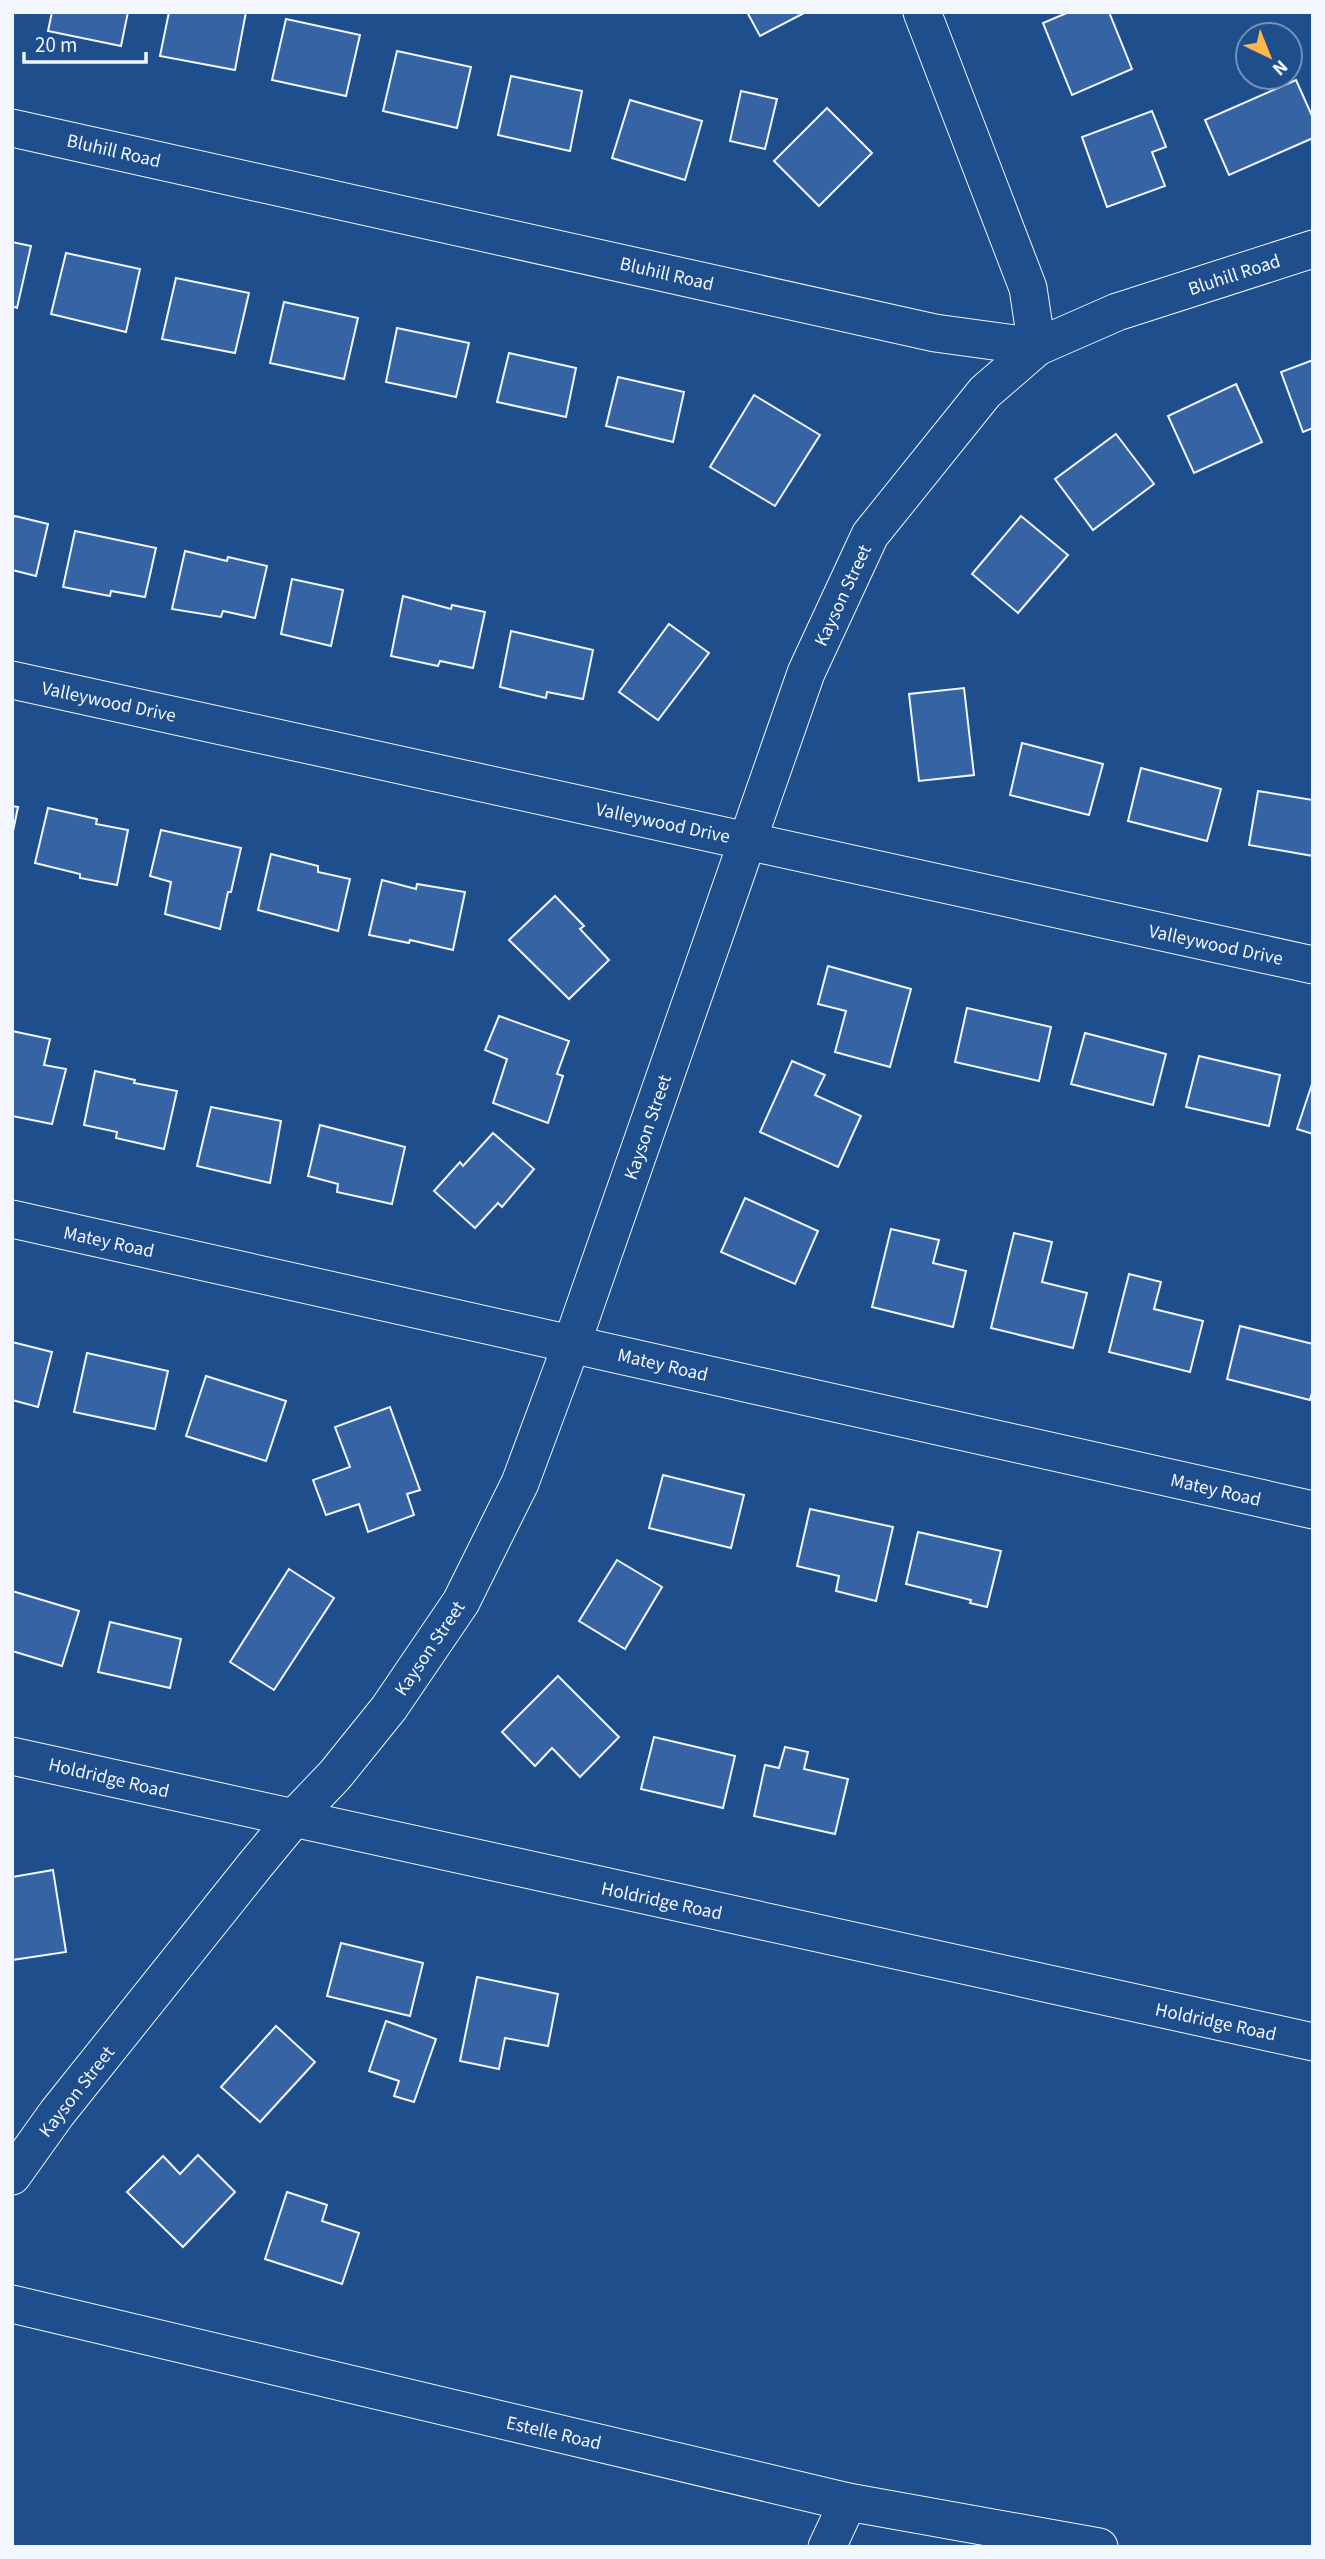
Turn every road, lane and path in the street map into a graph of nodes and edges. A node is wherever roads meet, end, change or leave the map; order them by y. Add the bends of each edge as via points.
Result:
1 (922, 12) edge
2 (12, 128) edge
3 (1313, 249) edge
4 (1037, 348) junction
5 (12, 680) edge
6 (747, 841) junction
7 (1313, 965) edge
8 (12, 1219) edge
9 (572, 1343) junction
10 (1313, 1510) edge
11 (12, 1756) edge
12 (293, 1818) junction
13 (1313, 2042) edge
14 (12, 2176) edge
15 (12, 2304) edge
16 (848, 2502) junction
17 (827, 2547) edge
18 (1099, 2547) edge

1 - 4 street via 1028,288
2 - 4 street, Bluhill Road via 935,333
3 - 4 street, Bluhill Road via 1117,312
4 - 6 street, Kayson Street via 985,392 870,535 806,673
5 - 6 street, Valleywood Drive
6 - 7 street, Valleywood Drive
6 - 9 street, Kayson Street
8 - 9 street, Matey Road
9 - 10 street, Matey Road
9 - 12 street, Kayson Street via 520,1483 461,1602 389,1708
11 - 12 street, Holdridge Road
12 - 13 street, Holdridge Road
12 - 14 street, Kayson Street via 57,2113
15 - 16 street, Estelle Road
16 - 17 street
16 - 18 street, Estelle Road

